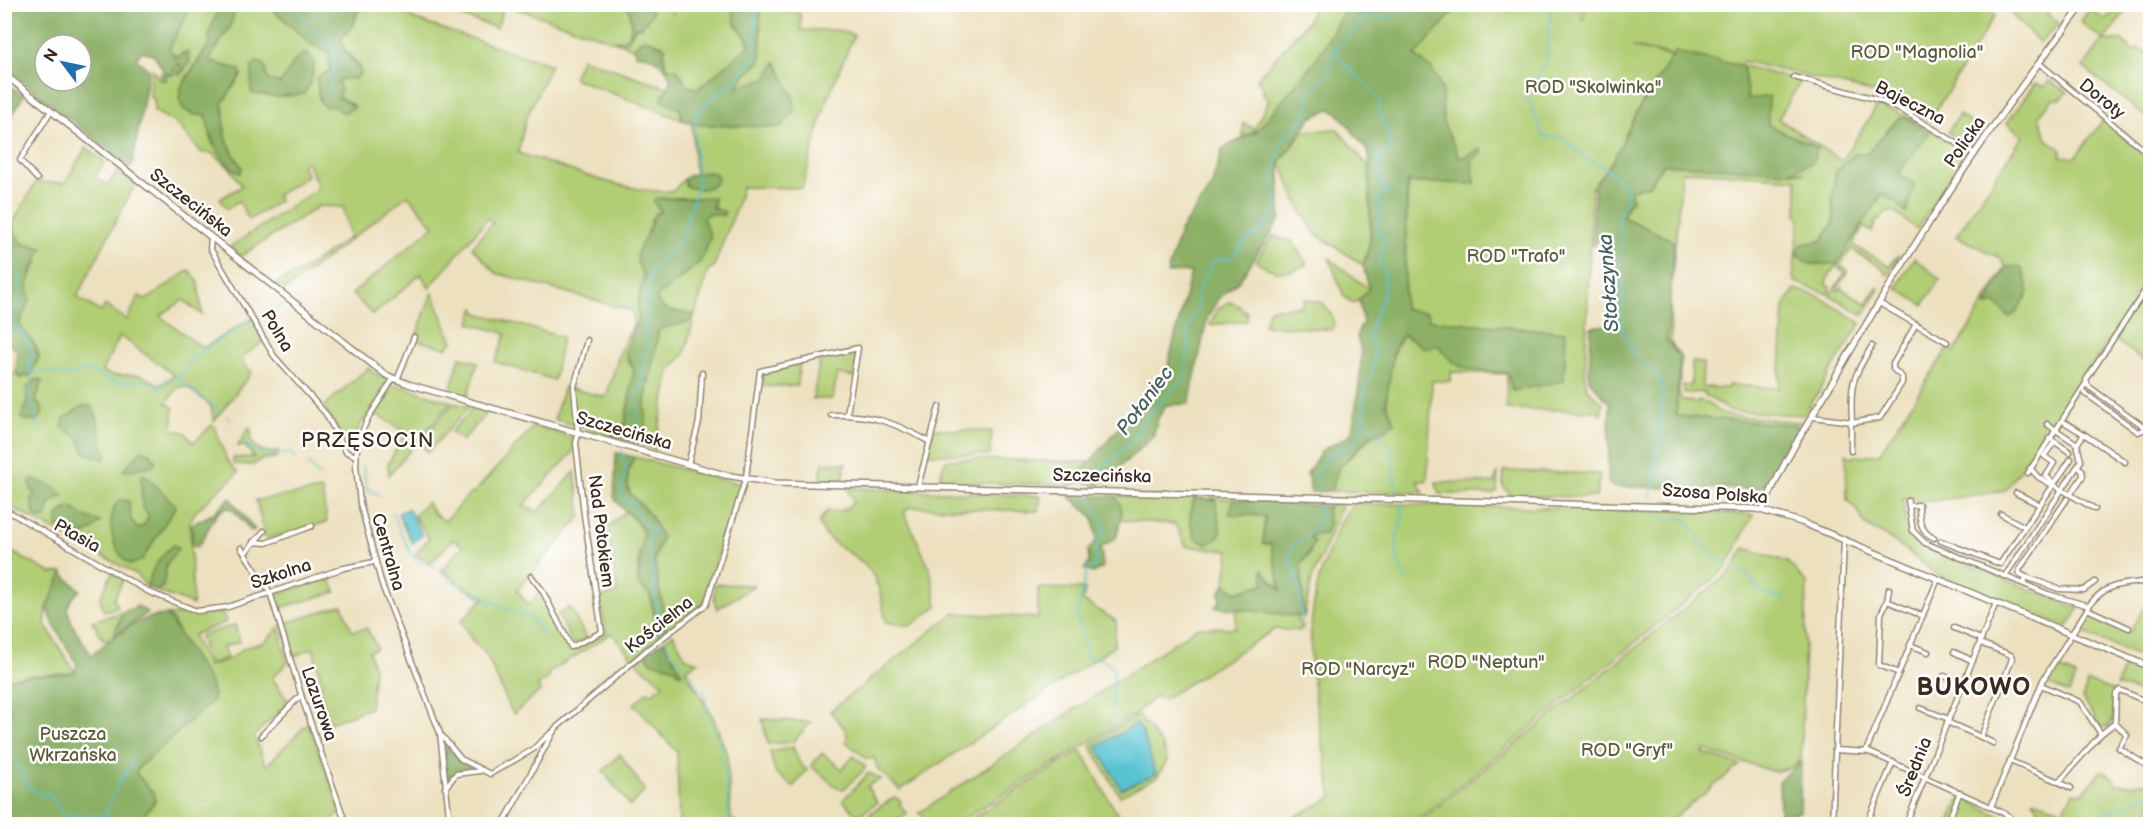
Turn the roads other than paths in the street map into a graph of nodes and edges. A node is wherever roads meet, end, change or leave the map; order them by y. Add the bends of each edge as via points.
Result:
1 (2084, 4) edge
2 (2039, 62) junction
3 (4, 74) edge
4 (1794, 77) dead end
5 (51, 111) junction
6 (1975, 154) junction
7 (2151, 155) edge
8 (38, 178) dead end
9 (211, 238) junction
10 (2151, 283) edge
11 (1879, 303) junction
12 (1916, 324) junction
13 (414, 337) dead end
14 (587, 339) dead end
15 (1947, 342) dead end
16 (1872, 346) dead end
17 (702, 373) dead end
18 (395, 380) junction
19 (2086, 383) junction
20 (2096, 392) junction
21 (2085, 393) dead end
22 (2091, 397) junction
23 (939, 407) dead end
24 (846, 414) junction
25 (831, 415) dead end
26 (1813, 417) junction
27 (1852, 422) junction
28 (2064, 422) dead end
29 (2047, 424) dead end
30 (2055, 429) junction
31 (2143, 430) dead end
32 (2151, 431) edge
33 (578, 434) junction
34 (2084, 434) junction
35 (2068, 438) junction
36 (2050, 440) junction
37 (928, 441) junction
38 (2077, 444) junction
39 (2063, 447) junction
40 (1851, 451) dead end
41 (2070, 452) dead end
42 (356, 456) junction
43 (2071, 459) dead end
44 (2125, 462) dead end
45 (688, 465) junction
46 (2078, 467) junction
47 (2062, 473) junction
48 (2070, 478) junction
49 (745, 480) junction
50 (2053, 483) junction
51 (918, 486) junction
52 (2062, 490) junction
53 (2072, 492) dead end
54 (2016, 493) dead end
55 (1318, 496) joint
56 (2067, 499) dead end
57 (1908, 501) dead end
58 (2040, 505) junction
59 (1909, 506) junction
60 (4, 509) edge
61 (2095, 509) dead end
62 (1763, 510) junction
63 (2001, 514) dead end
64 (2046, 514) junction
65 (2030, 519) junction
66 (2054, 519) junction
67 (2038, 525) junction
68 (312, 526) dead end
69 (2025, 527) junction
70 (264, 531) dead end
71 (1934, 538) dead end
72 (1844, 540) junction
73 (252, 542) junction
74 (241, 548) dead end
75 (1941, 550) junction
76 (245, 554) junction
77 (1988, 561) junction
78 (374, 562) junction
79 (1985, 568) junction
80 (531, 576) dead end
81 (2005, 576) junction
82 (2026, 577) junction
83 (1938, 579) junction
84 (2151, 581) edge
85 (2094, 582) dead end
86 (2024, 584) junction
87 (1889, 589) dead end
88 (2067, 590) junction
89 (270, 592) junction
90 (2066, 599) junction
91 (1887, 601) junction
92 (1996, 603) junction
93 (2088, 608) junction
94 (197, 611) joint
95 (1923, 616) junction
96 (1954, 628) dead end
97 (2129, 628) dead end
98 (2072, 634) junction
99 (1981, 641) junction
100 (1910, 645) junction
101 (1928, 652) dead end
102 (1954, 652) dead end
103 (1973, 662) junction
104 (2151, 667) edge
105 (1899, 673) junction
106 (1944, 676) dead end
107 (1963, 683) junction
108 (2041, 685) junction
109 (301, 695) junction
110 (1920, 708) dead end
111 (1948, 721) junction
112 (2115, 723) junction
113 (555, 729) junction
114 (2149, 731) edge
115 (440, 733) junction
116 (2101, 734) junction
117 (261, 736) dead end
118 (1981, 737) junction
119 (1993, 743) dead end
120 (537, 746) junction
121 (1835, 750) junction
122 (544, 751) junction
123 (1866, 751) junction
124 (2010, 761) junction
125 (1893, 762) junction
126 (2149, 767) dead end
127 (481, 771) junction
128 (1925, 776) junction
129 (2060, 782) junction
130 (2071, 788) dead end
131 (445, 789) junction
132 (1960, 792) junction
133 (1991, 807) junction
134 (1868, 821) dead end
135 (346, 825) edge
136 (450, 825) edge
137 (503, 825) edge
138 (1832, 825) edge
139 (1906, 825) edge
140 (1947, 825) edge
141 (2016, 825) edge

1 - 2 street, Policka
2 - 6 street, Policka
2 - 7 street, Doroty
3 - 5 street, Szczecińska
4 - 6 street, Bajeczna via 1879,100
5 - 8 street via 20,160
5 - 9 street, Szczecińska
6 - 11 street, Policka
9 - 18 street, Szczecińska
9 - 42 street, Polna via 210,248 274,356 326,414 346,452
10 - 19 street
11 - 12 street
11 - 26 street, Policka
12 - 15 street
12 - 27 street via 1893,364 1903,381 1883,414 1871,421
13 - 18 street, Centralna
14 - 33 street, Nad Potokiem via 574,387
16 - 27 street via 1852,381
17 - 45 street via 699,422
18 - 33 street, Szczecińska
18 - 42 street, Centralna via 364,425
19 - 20 street
19 - 30 street
20 - 22 street
20 - 32 street
21 - 22 street
22 - 31 street via 2138,432
23 - 37 street
24 - 25 street
24 - 37 street via 888,420
24 - 49 street, Kościelna via 858,348 760,371
26 - 27 street
26 - 62 street, Policka
27 - 40 street
28 - 34 street
29 - 30 street
30 - 35 street
30 - 36 street
33 - 45 street, Szczecińska
33 - 80 street, Nad Potokiem via 584,515 602,632 571,647
34 - 38 street
34 - 44 street
35 - 38 street
35 - 39 street
36 - 39 street
36 - 50 street via 2044,456 2054,463 2046,476
36 - 50 street via 2029,470
37 - 51 street
38 - 46 street via 2082,456
39 - 41 street
42 - 78 street, Centralna via 360,503
43 - 47 street
45 - 49 street, Szczecińska
46 - 48 street
46 - 53 street via 2083,476
47 - 48 street
47 - 50 street
48 - 52 street
49 - 51 street, Szczecińska
49 - 113 street, Kościelna via 706,605
50 - 52 street
50 - 58 street
51 - 55 street, Szczecińska
52 - 61 street
52 - 64 street
54 - 58 street
55 - 62 street, Szosa Polska
56 - 66 street
57 - 59 street
58 - 65 street
59 - 71 street via 1919,505 1920,523
59 - 75 street via 1915,534
60 - 94 street, Ptasia via 149,592
62 - 72 street, Szosa Polska
63 - 69 street
64 - 66 street
64 - 67 street
65 - 67 street
65 - 69 street
66 - 82 street via 2019,569
67 - 81 street
68 - 73 street via 266,543
69 - 77 street via 2001,563
70 - 73 street
72 - 83 street, Szosa Polska
72 - 121 street
73 - 76 street
74 - 76 street, Lazurowa
75 - 77 street via 1943,542
75 - 79 street
76 - 89 street, Lazurowa
77 - 79 street
78 - 89 street, Szkolna
78 - 115 street, Centralna
79 - 81 street
81 - 86 street
82 - 86 street
82 - 88 street
83 - 92 street, Szosa Polska
83 - 95 street
84 - 93 street via 2113,585
85 - 88 street via 2084,590
86 - 90 street
87 - 91 street
88 - 90 street
89 - 94 street, Szkolna via 228,607
89 - 109 street, Lazurowa
90 - 93 street
91 - 95 street
91 - 105 street via 1881,614 1879,665
92 - 98 street, Szosa Polska
92 - 99 street, Średnia
93 - 97 street
93 - 98 street
95 - 100 street
96 - 99 street
98 - 104 street, Szosa Polska
98 - 108 street
99 - 103 street, Średnia
99 - 118 street via 2012,659
100 - 101 street
100 - 105 street
102 - 103 street
103 - 107 street, Średnia
105 - 123 street
106 - 107 street
107 - 111 street, Średnia
108 - 116 street via 2080,702
108 - 124 street
109 - 117 street
109 - 135 street, Lazurowa
110 - 111 street, Średnia
111 - 118 street
111 - 128 street, Średnia
112 - 114 street via 2116,694 2120,690 2150,703
112 - 116 street
112 - 126 street via 2127,735 2119,748
113 - 120 street
113 - 122 street, Kościelna
115 - 127 street, Centralna via 461,759
115 - 131 street, Centralna
116 - 129 street
118 - 119 street
120 - 122 street
120 - 127 street via 497,772
121 - 123 street
121 - 138 street
122 - 137 street, Kościelna
123 - 125 street
124 - 129 street
124 - 133 street
125 - 128 street
125 - 134 street
127 - 131 street via 456,774
128 - 132 street
128 - 139 street, Średnia
129 - 130 street
131 - 136 street, Centralna
132 - 133 street
132 - 140 street
133 - 141 street

